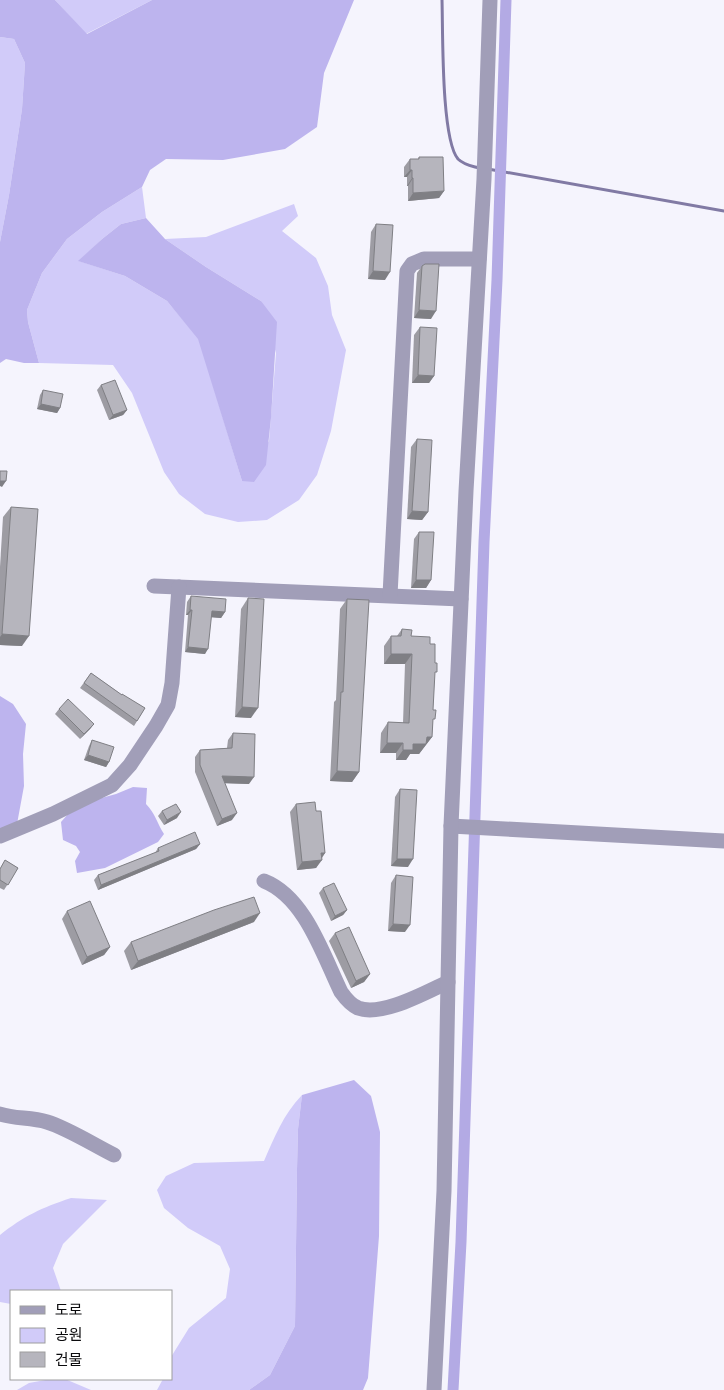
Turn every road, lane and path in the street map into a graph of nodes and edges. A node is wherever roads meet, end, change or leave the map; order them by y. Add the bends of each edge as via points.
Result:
1 (490, 0) edge
2 (479, 259) junction
3 (154, 586) dead end
4 (179, 587) junction
5 (390, 595) junction
6 (461, 599) junction
7 (455, 826) junction
8 (0, 836) edge
9 (724, 841) edge
10 (264, 881) dead end
11 (448, 982) junction
12 (0, 1114) edge
13 (114, 1155) dead end
14 (434, 1390) edge

1 - 2 street
2 - 5 street via 424,259 412,264 408,271
2 - 6 street
3 - 4 street
4 - 5 street
4 - 8 street via 168,704 130,766 112,785
5 - 6 street
6 - 7 street
7 - 9 street
7 - 11 street
10 - 11 street via 281,890 298,909 341,992 358,1008 377,1010
11 - 14 street via 444,1191
12 - 13 street via 48,1122

